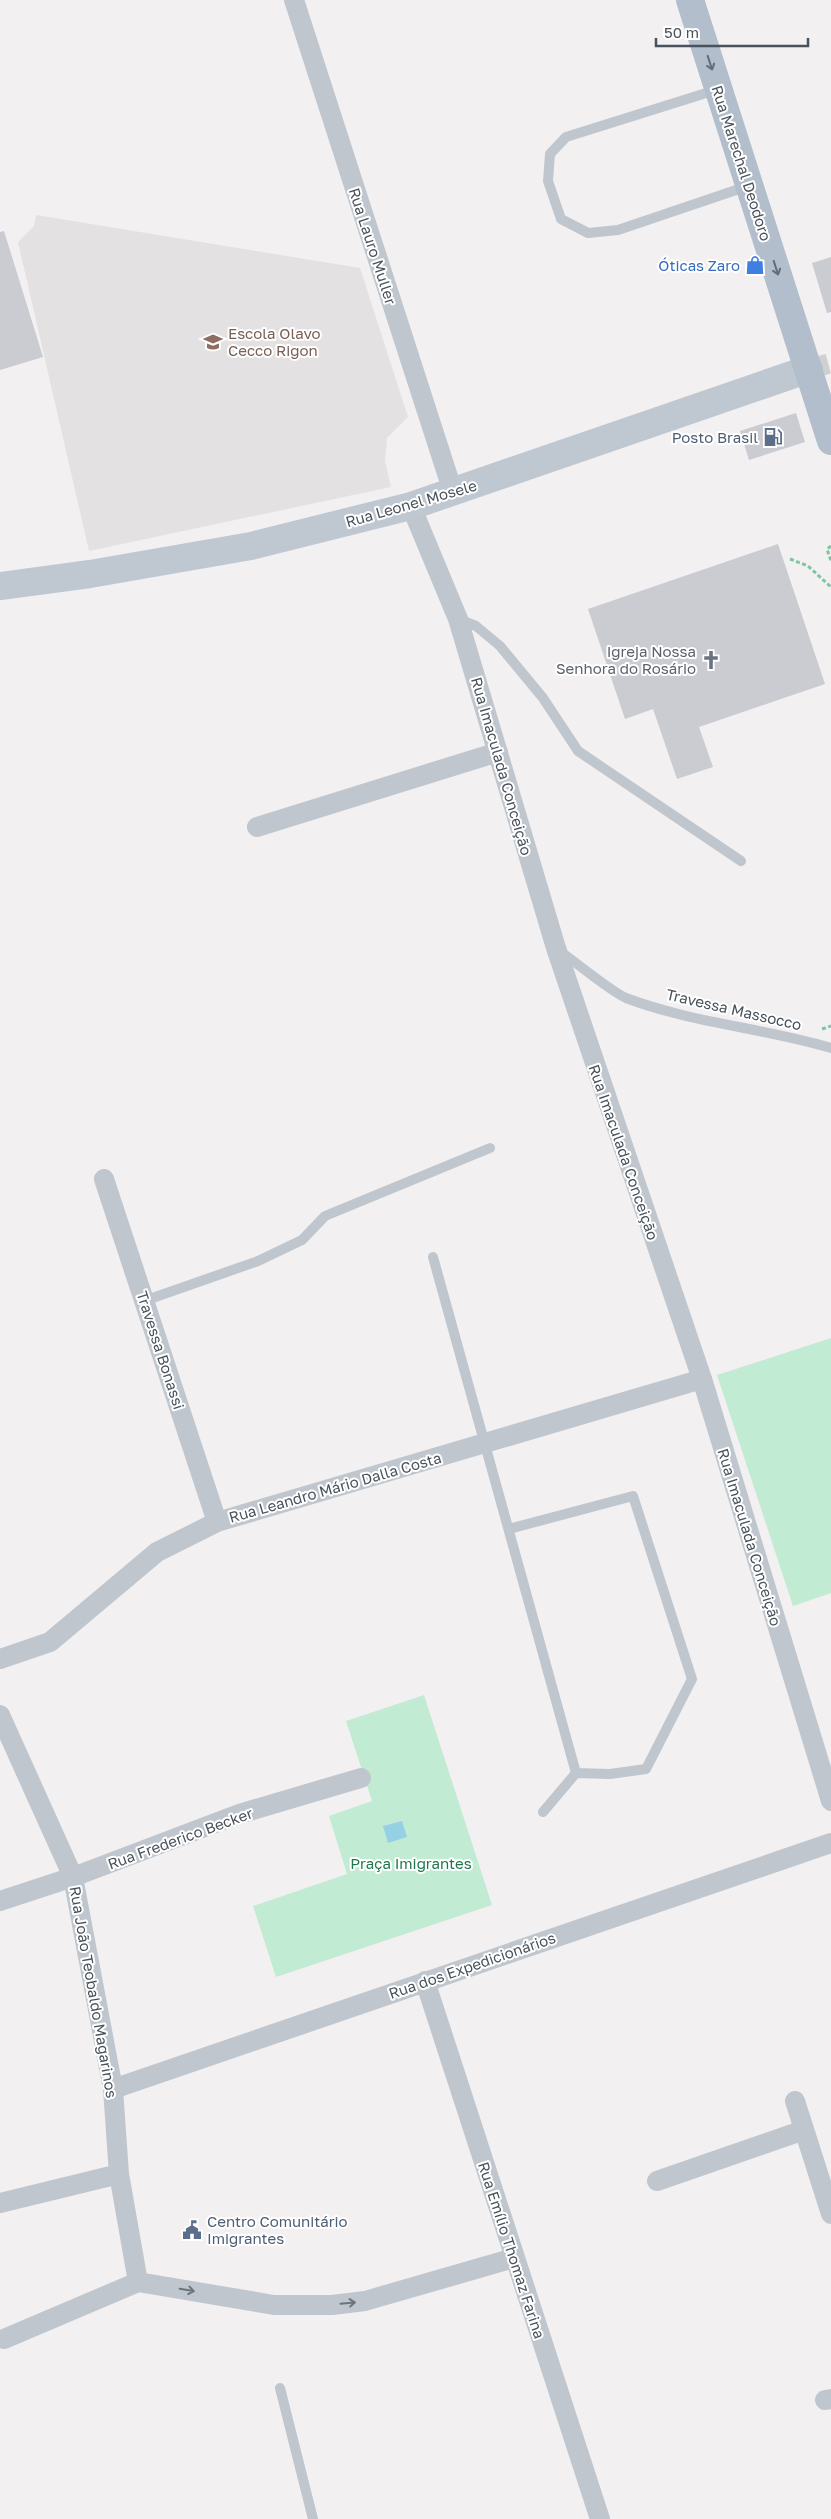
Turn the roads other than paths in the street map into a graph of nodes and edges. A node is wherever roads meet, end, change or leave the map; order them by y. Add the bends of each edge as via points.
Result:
1 (690, 0) edge
2 (290, 1) edge
3 (719, 89) junction
4 (749, 185) junction
5 (809, 369) junction
6 (831, 441) edge
7 (453, 492) junction
8 (411, 506) junction
9 (0, 586) edge
10 (458, 618) junction
11 (498, 752) junction
12 (257, 828) dead end
13 (741, 861) dead end
14 (556, 948) junction
15 (831, 1048) edge
16 (490, 1148) dead end
17 (104, 1179) dead end
18 (433, 1257) dead end
19 (144, 1301) junction
20 (702, 1379) junction
21 (486, 1443) junction
22 (217, 1522) junction
23 (509, 1529) junction
24 (0, 1659) edge
25 (0, 1715) edge
26 (576, 1773) junction
27 (360, 1778) dead end
28 (831, 1801) edge
29 (543, 1812) dead end
30 (831, 1843) edge
31 (73, 1877) junction
32 (0, 1901) edge
33 (425, 1981) junction
34 (113, 2089) junction
35 (795, 2101) dead end
36 (804, 2130) junction
37 (119, 2174) junction
38 (657, 2181) dead end
39 (0, 2203) edge
40 (831, 2214) edge
41 (514, 2258) junction
42 (138, 2282) junction
43 (4, 2339) dead end
44 (280, 2388) dead end
45 (312, 2519) edge
46 (600, 2519) edge

1 -> 3 main road, Rua Marechal Deodoro
2 - 7 street, Rua Lauro Muller
3 - 4 main road, Rua Marechal Deodoro
3 - 4 lane via 566,137 550,154 548,181 562,219 588,233 618,230
4 -> 5 main road, Rua Marechal Deodoro
5 - 6 main road, Rua Marechal Deodoro
5 - 7 street, Rua Leonel Mosele
7 - 8 street, Rua Leonel Mosele
8 - 9 street, Rua Leonel Mosele via 252,546
8 - 10 street, Rua Imaculada Conceição
10 - 11 street, Rua Imaculada Conceição
10 - 13 lane via 476,626 500,646 543,698 578,752
11 - 12 street
11 - 14 street, Rua Imaculada Conceição
14 - 15 lane, Travessa Massocco via 625,997 702,1020
14 - 20 street, Rua Imaculada Conceição
16 - 19 lane via 325,1216 302,1240 258,1261
17 - 19 street, Travessa Bonassi
18 - 21 lane
19 - 22 street, Travessa Bonassi
20 - 21 street, Rua Leandro Mário Dalla Costa
20 - 28 street, Rua Imaculada Conceição
21 - 22 street, Rua Leandro Mário Dalla Costa
21 - 23 lane
22 - 24 street, Rua Leandro Mário Dalla Costa via 157,1552 50,1642
23 - 26 lane
23 - 26 lane via 633,1496 692,1679 646,1769 610,1774
25 - 31 street, Rua João Teobaldo Magarinos
26 - 29 lane
27 - 31 street, Rua Frederico Becker via 239,1814
30 - 33 street, Rua dos Expedicionários
31 - 32 street, Rua Frederico Becker
31 - 34 street, Rua João Teobaldo Magarinos
33 - 34 street, Rua dos Expedicionários
33 - 41 street, Rua Emílio Thomaz Farina
34 - 37 street, Rua João Teobaldo Magarinos
35 - 36 street
36 - 38 street
36 - 40 street
37 - 39 street
37 - 42 street, Rua João Teobaldo Magarinos
42 -> 41 street via 274,2305 332,2305 365,2302
41 - 46 street, Rua Emílio Thomaz Farina
42 - 43 street
44 - 45 lane

